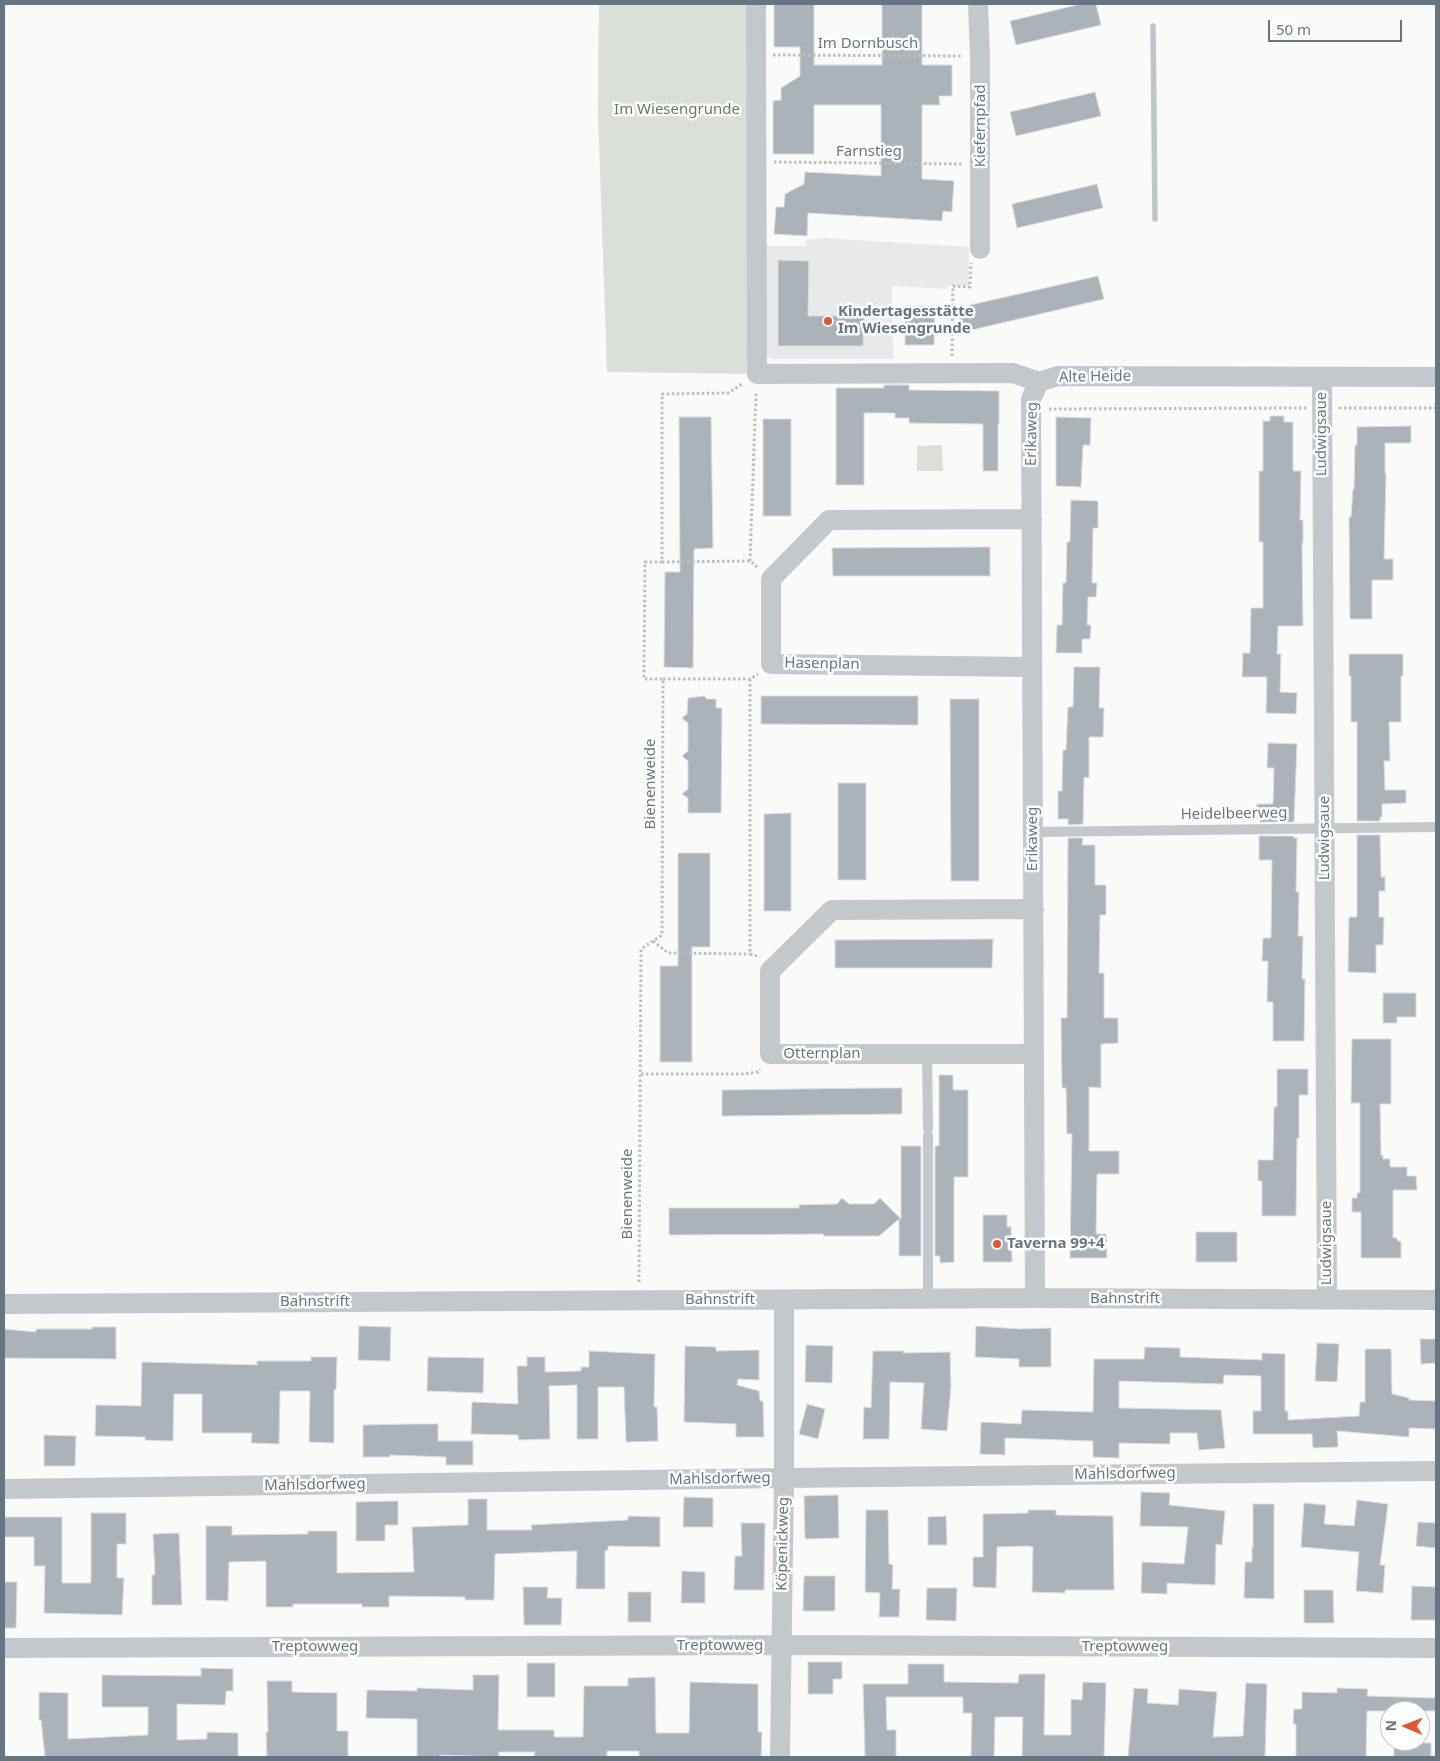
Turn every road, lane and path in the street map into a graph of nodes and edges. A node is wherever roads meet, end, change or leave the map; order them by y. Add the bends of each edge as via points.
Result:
1 (756, 4) edge
2 (978, 4) edge
3 (756, 55) junction
4 (980, 56) junction
5 (757, 162) junction
6 (981, 164) junction
7 (980, 249) joint
8 (952, 373) junction
9 (757, 374) junction
10 (1436, 377) edge
11 (1322, 378) junction
12 (1039, 382) junction
13 (1322, 408) junction
14 (1436, 408) edge
15 (1031, 409) junction
16 (1032, 519) junction
17 (750, 561) junction
18 (662, 562) junction
19 (771, 579) junction
20 (771, 664) junction
21 (1032, 666) junction
22 (663, 679) junction
23 (750, 679) junction
24 (1325, 828) junction
25 (1436, 828) edge
26 (1033, 832) junction
27 (1034, 909) junction
28 (653, 941) junction
29 (750, 954) junction
30 (778, 963) junction
31 (770, 1054) junction
32 (928, 1054) junction
33 (1034, 1054) junction
34 (641, 1074) junction
35 (1035, 1298) junction
36 (928, 1299) junction
37 (639, 1300) junction
38 (784, 1300) junction
39 (1327, 1300) junction
40 (1436, 1300) edge
41 (4, 1304) edge
42 (1436, 1471) edge
43 (784, 1478) junction
44 (4, 1489) edge
45 (782, 1645) junction
46 (4, 1648) edge
47 (1436, 1648) edge
48 (780, 1757) edge

1 - 3 street
2 - 4 street, Kiefernpfad
3 - 4 path, Im Dornbusch
3 - 5 street
4 - 6 street, Kiefernpfad
5 - 6 path, Farnstieg
5 - 9 street
6 - 7 street, Kiefernpfad
7 - 8 path via 972,249 970,288 953,286
8 - 9 street, Alte Heide
8 - 12 street, Alte Heide via 1013,373
9 - 17 path
9 - 18 path via 728,393 662,394
10 - 11 street, Alte Heide
11 - 12 street, Alte Heide via 1058,376
11 - 13 street, Ludwigsaue
12 - 15 street, Erikaweg via 1031,399
13 - 14 path
13 - 15 path
13 - 24 street, Ludwigsaue
15 - 16 street, Erikaweg
16 - 19 street via 829,520
16 - 21 street, Erikaweg
17 - 18 path
17 - 19 path
18 - 22 path via 645,562 644,679
19 - 20 street, Hasenplan
20 - 21 street, Hasenplan
20 - 23 path
21 - 26 street, Erikaweg
22 - 23 path
22 - 28 path, Bienenweide via 662,935
23 - 29 path
24 - 25 lane, Heidelbeerweg
24 - 26 lane, Heidelbeerweg
24 - 39 street, Ludwigsaue
26 - 27 street, Erikaweg
27 - 30 street, Otternplan via 832,910
27 - 33 street, Erikaweg
28 - 29 path via 668,953
28 - 34 path, Bienenweide via 641,949
29 - 30 path
30 - 31 street, Otternplan via 770,971
31 - 32 street, Otternplan
31 - 34 path via 758,1072
32 - 33 street, Otternplan
32 - 36 lane
33 - 35 street, Erikaweg
34 - 37 path, Bienenweide
35 - 36 street, Bahnstrift
35 - 39 street, Bahnstrift
36 - 38 street, Bahnstrift
37 - 38 street, Bahnstrift
37 - 41 street, Bahnstrift
38 - 43 street, Köpenickweg
39 - 40 street, Bahnstrift
42 - 43 street, Mahlsdorfweg
43 - 44 street, Mahlsdorfweg
43 - 45 street, Köpenickweg
45 - 46 street, Treptowweg
45 - 47 street, Treptowweg
45 - 48 street, Köpenickweg

